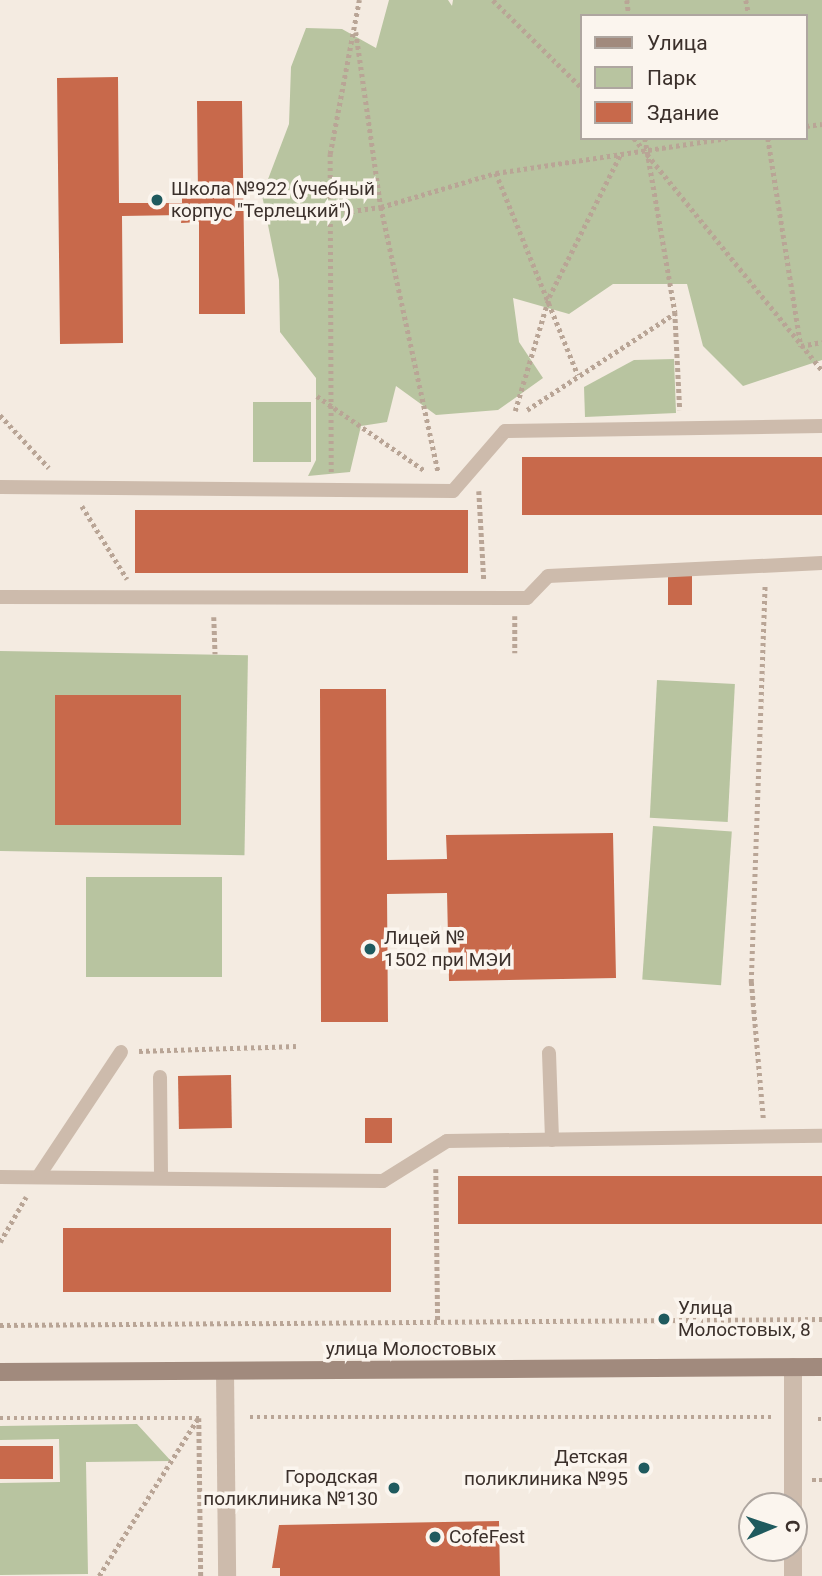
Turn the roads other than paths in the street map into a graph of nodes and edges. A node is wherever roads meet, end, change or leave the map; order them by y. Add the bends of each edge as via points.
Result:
1 (822, 426) edge
2 (0, 487) edge
3 (822, 563) edge
4 (0, 597) edge
5 (121, 1052) road end
6 (550, 1053) dead end
7 (160, 1077) dead end
8 (822, 1136) edge
9 (552, 1140) junction
10 (0, 1177) edge
11 (38, 1177) junction
12 (161, 1178) junction
13 (793, 1367) junction
14 (822, 1367) edge
15 (225, 1371) junction
16 (0, 1372) edge
17 (793, 1492) edge
18 (227, 1576) edge

1 - 2 lane via 505,431 453,491
3 - 4 lane via 548,576 527,598
5 - 11 lane
6 - 9 lane
7 - 12 lane
8 - 9 lane
9 - 12 lane via 447,1141 383,1181
10 - 11 lane
11 - 12 lane
13 - 14 street, улица Молостовых
13 - 15 street, улица Молостовых
13 - 17 street
15 - 16 street, улица Молостовых
15 - 18 street

